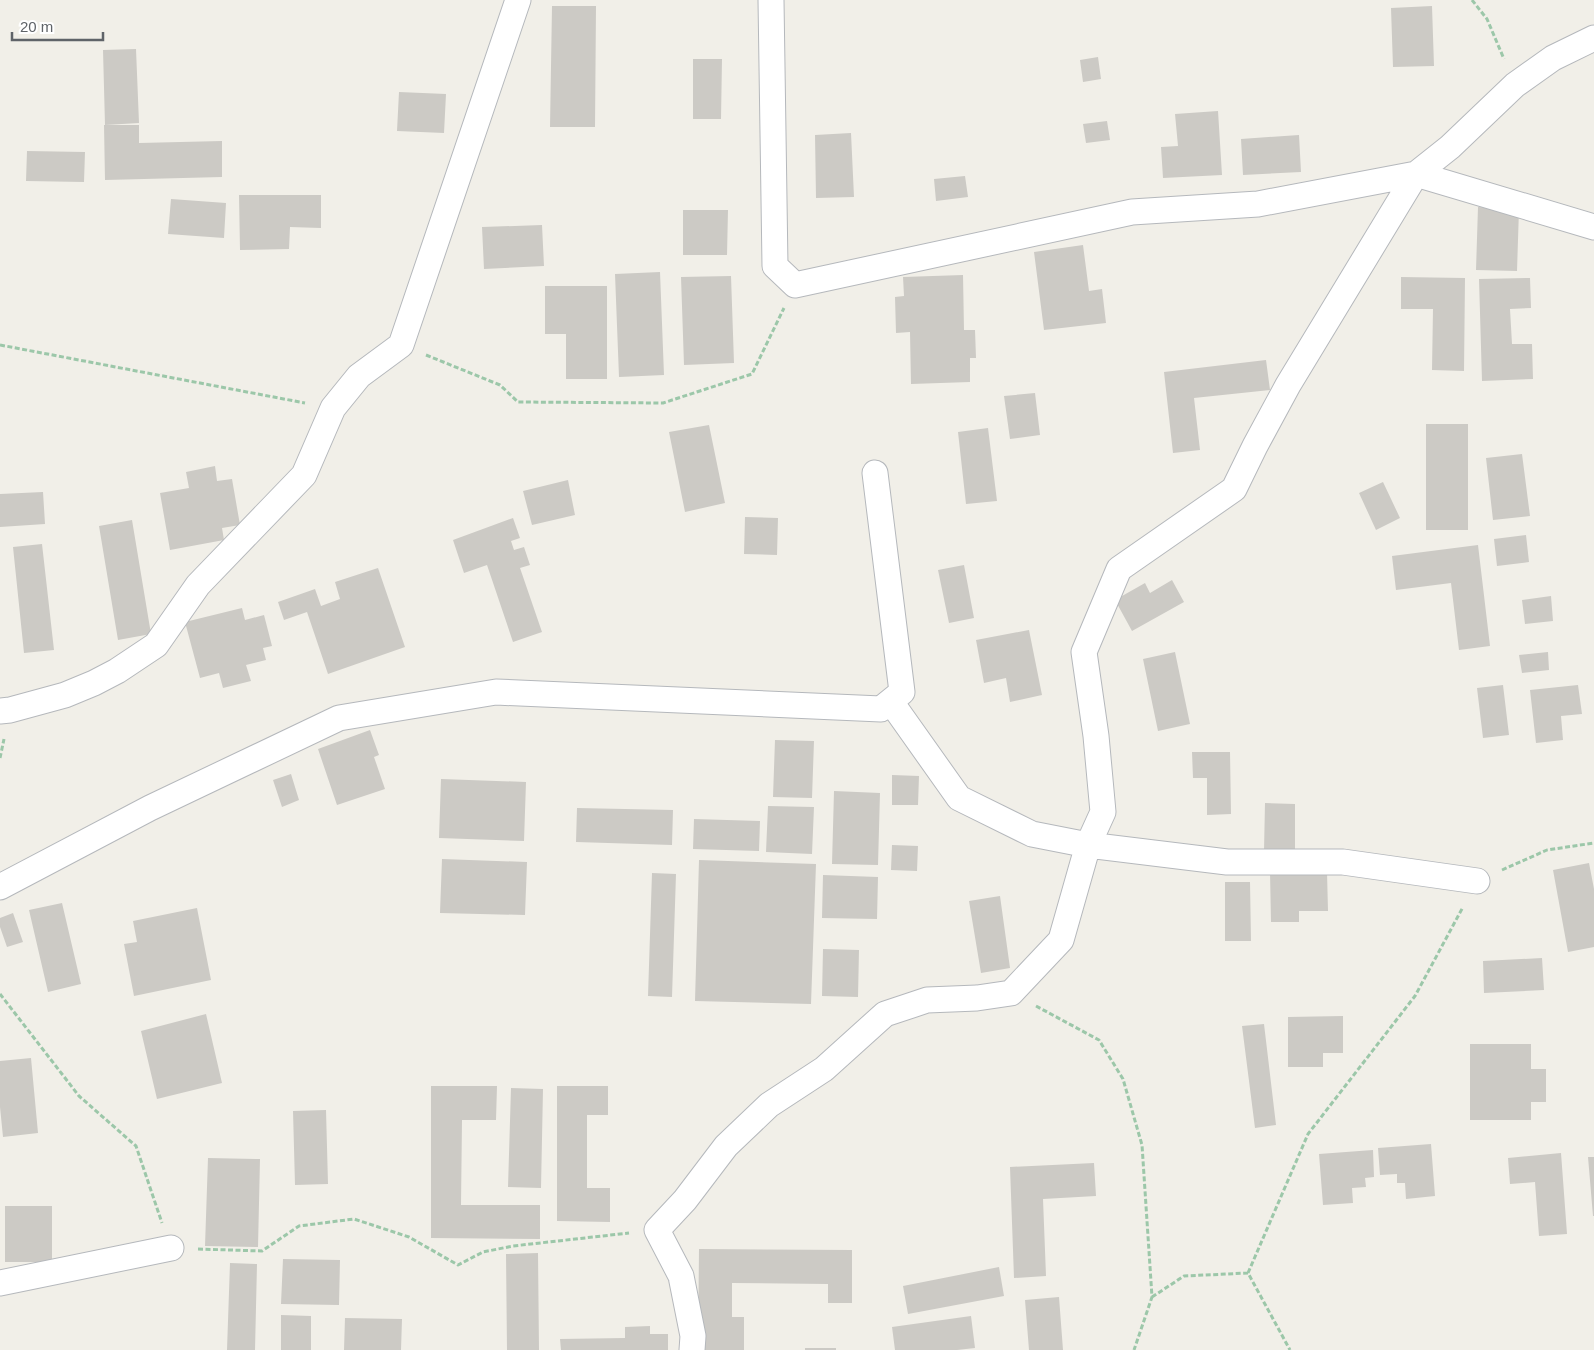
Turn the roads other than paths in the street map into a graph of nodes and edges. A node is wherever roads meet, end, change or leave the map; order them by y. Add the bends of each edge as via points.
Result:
1 (518, 0) edge
2 (771, 0) edge
3 (1594, 38) edge
4 (1416, 174) junction
5 (1594, 227) edge
6 (875, 473) dead end
7 (891, 702) junction
8 (0, 711) edge
9 (1088, 845) junction
10 (1477, 881) road end
11 (0, 887) edge
12 (171, 1248) road end
13 (0, 1283) edge
14 (692, 1350) edge

1 - 8 street via 401,344 359,376 333,408 304,475 198,585 156,645 94,684 65,695
2 - 4 street via 774,266 795,285 1132,212 1258,204
3 - 4 street via 1553,58 1515,85 1450,147
4 - 5 street
4 - 9 street via 1288,384 1234,489 1120,569 1084,652 1103,812
6 - 7 street via 902,692
7 - 9 street via 960,798 1032,834
7 - 11 street via 881,709 496,692 339,718 150,808
9 - 10 street via 1227,862 1343,862
9 - 14 street via 1061,940 1011,993 927,1000 885,1014 824,1069 769,1105 726,1146 685,1200 657,1230 681,1276 693,1336
12 - 13 street

